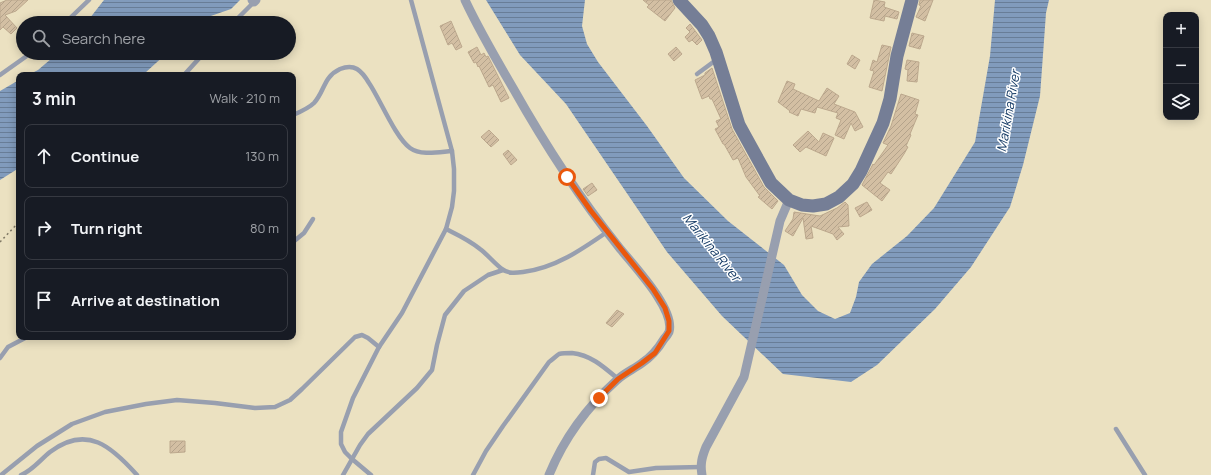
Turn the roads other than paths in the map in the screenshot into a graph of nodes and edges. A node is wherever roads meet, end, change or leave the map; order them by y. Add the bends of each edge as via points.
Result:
1 (89, 0) edge
2 (411, 0) edge
3 (465, 0) edge
4 (679, 0) edge
5 (912, 0) edge
6 (254, 1) edge
7 (72, 16) edge
8 (240, 16) edge
9 (21, 60) edge
10 (198, 60) edge
11 (718, 60) junction
12 (187, 72) edge
13 (697, 74) dead end
14 (0, 75) edge
15 (296, 113) edge
16 (452, 151) junction
17 (789, 200) junction
18 (313, 219) dead end
19 (446, 229) junction
20 (607, 232) junction
21 (296, 240) edge
22 (503, 270) junction
23 (21, 340) edge
24 (379, 347) junction
25 (0, 358) edge
26 (618, 379) junction
27 (1116, 429) dead end
28 (352, 459) junction
29 (701, 471) edge
30 (1, 475) edge
31 (21, 475) edge
32 (137, 475) edge
33 (343, 475) edge
34 (371, 475) edge
35 (473, 475) edge
36 (549, 475) edge
37 (593, 475) edge
38 (1145, 475) edge

1 - 7 lane
2 - 16 lane
3 - 20 street via 479,29 545,142
4 - 11 street via 702,25
5 - 17 street via 897,56 890,100 883,123 861,171 853,184 839,197 826,204 802,205
6 - 8 lane
9 - 14 lane
10 - 12 lane
11 - 13 lane
11 - 17 street via 739,125 771,182
15 - 16 lane via 314,103 327,79 338,70 348,66 357,68 364,75 409,148 417,152 430,153
16 - 19 lane via 454,191
17 - 29 street via 778,229 744,377 706,447
18 - 21 lane
19 - 22 lane via 468,239
19 - 24 lane via 402,313
20 - 22 lane via 555,264 533,271 514,273
20 - 26 street via 653,289 665,308 669,321 669,331 655,353
22 - 28 lane via 488,275 464,291 445,315 432,370 417,388 368,434
23 - 25 lane via 8,347
24 - 28 lane via 353,398 341,432 341,444
24 - 30 lane via 362,335 355,337 290,400 275,407 255,408 177,400 105,412 72,424 37,446
26 - 35 lane via 590,358 580,354 559,354 549,362 503,426
26 - 36 street via 566,438
27 - 38 lane
28 - 33 lane
28 - 34 lane
29 - 37 lane via 656,468 629,472 606,458 595,462
31 - 32 lane via 67,442 83,438 104,444 122,458

